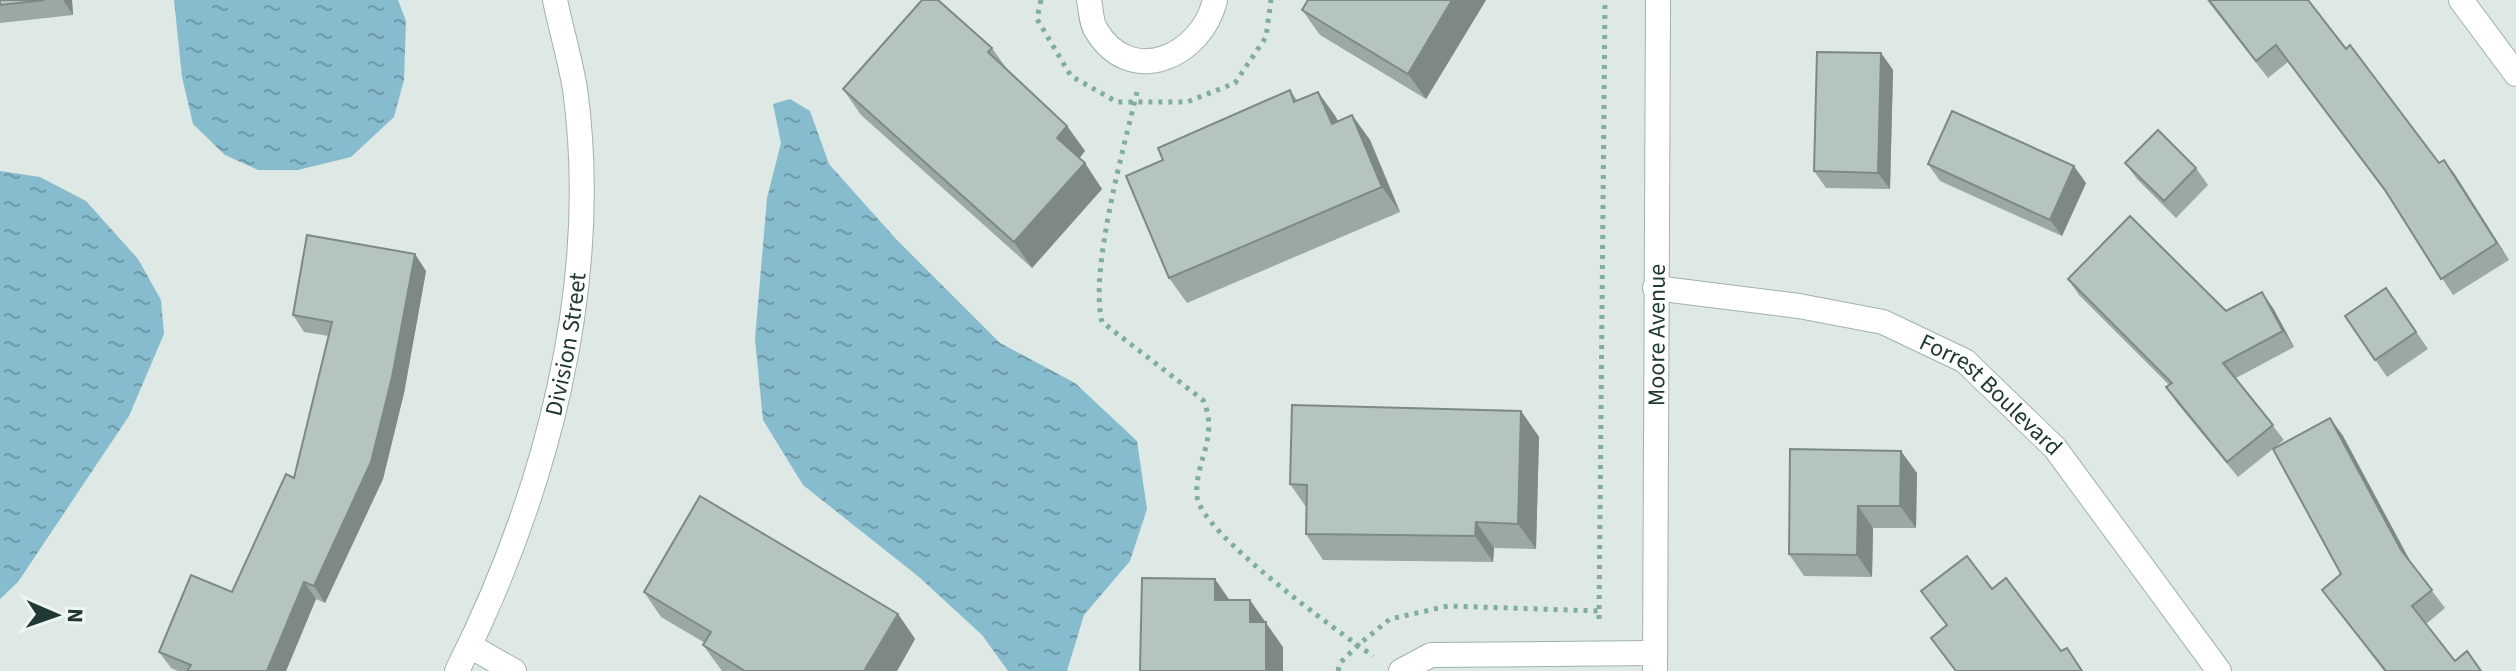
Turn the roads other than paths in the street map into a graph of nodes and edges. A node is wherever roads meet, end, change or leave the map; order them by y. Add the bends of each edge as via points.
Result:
1 (555, 0) edge
2 (1089, 0) edge
3 (1215, 0) edge
4 (1658, 0) edge
5 (2461, 0) edge
6 (2516, 74) edge
7 (1655, 288) junction
8 (470, 646) junction
9 (1655, 662) edge
10 (1392, 667) edge
11 (457, 671) edge
12 (514, 671) edge
13 (2219, 671) edge

1 - 8 street, Division Street via 575,89 581,205 573,297 551,420 526,503
2 - 3 street via 1095,30 1119,54 1157,63 1187,49 1211,16
4 - 7 street, Moore Avenue
5 - 6 street
7 - 9 street, Moore Avenue
7 - 13 street, Forrest Boulevard via 1883,322 1965,361 2055,448
8 - 11 street, Division Street
8 - 12 street
9 - 10 street via 1431,655

